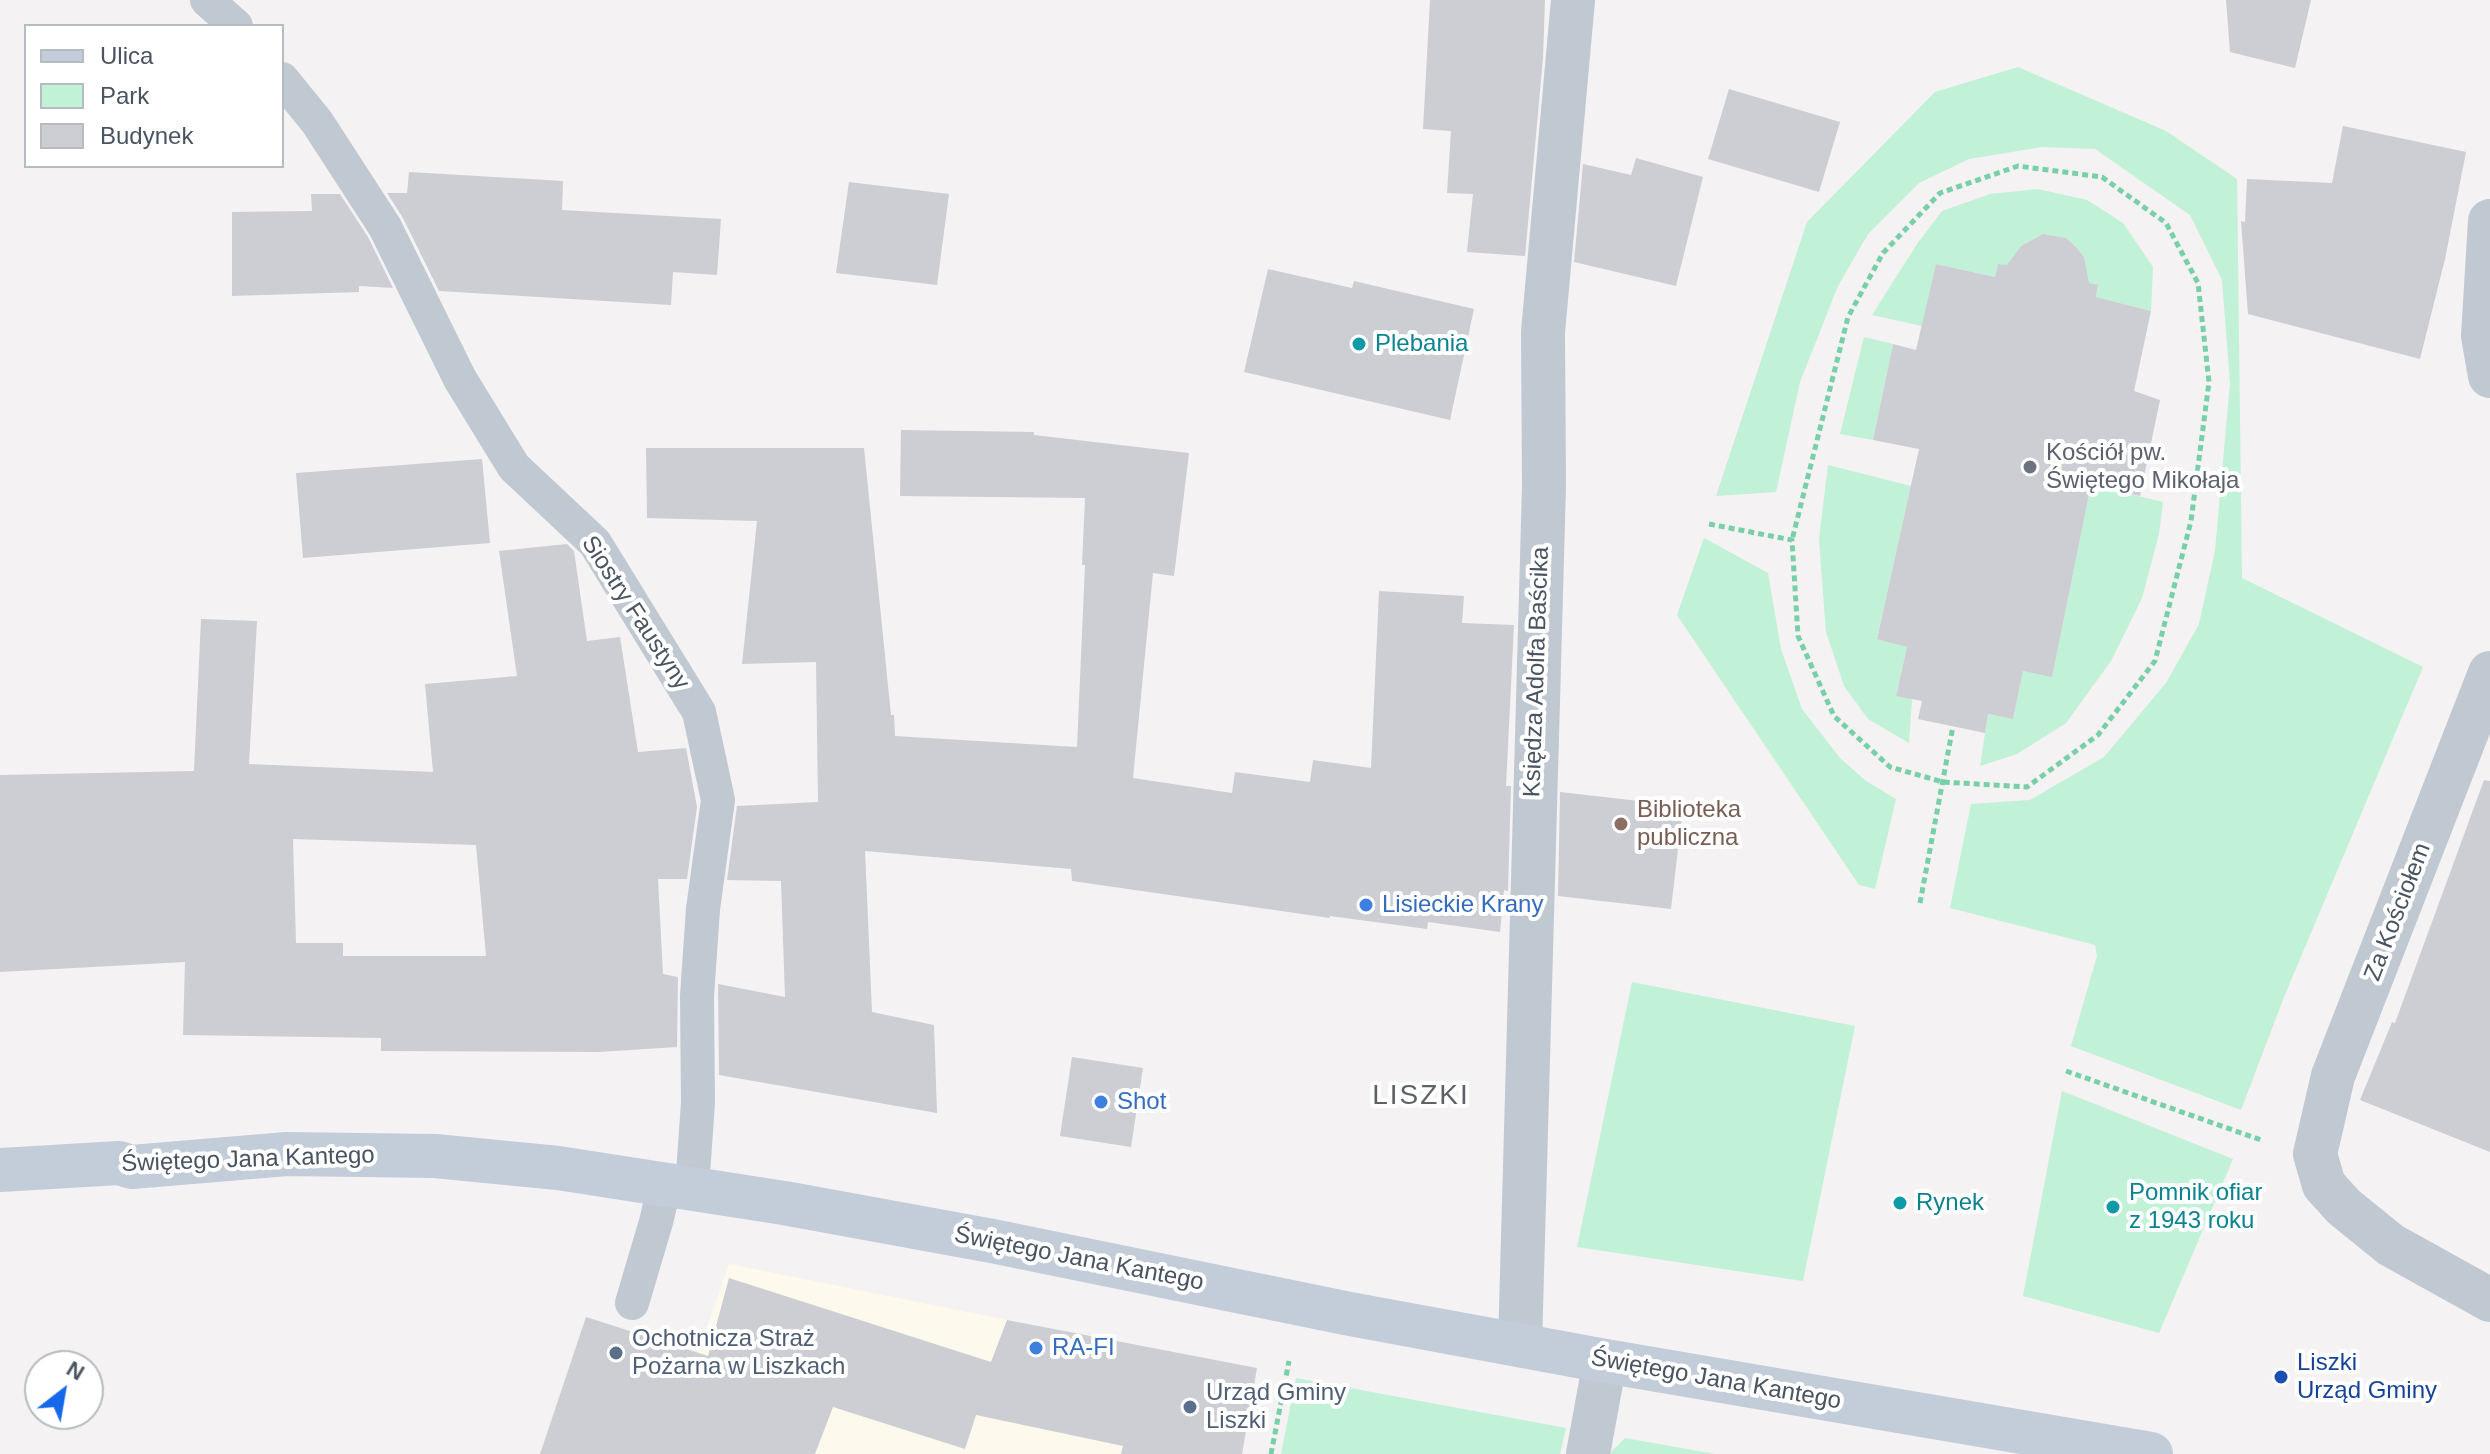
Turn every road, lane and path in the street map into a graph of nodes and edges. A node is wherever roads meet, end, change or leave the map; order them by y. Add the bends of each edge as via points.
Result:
1 (207, 0) edge
2 (1573, 0) edge
3 (234, 24) edge
4 (284, 81) edge
5 (2490, 221) edge
6 (2490, 376) edge
7 (1709, 524) dead end
8 (1792, 540) junction
9 (2490, 673) edge
10 (1953, 726) dead end
11 (1943, 782) junction
12 (1920, 903) dead end
13 (2066, 1071) dead end
14 (2258, 1140) dead end
15 (0, 1170) edge
16 (678, 1186) junction
17 (2490, 1300) edge
18 (632, 1303) dead end
19 (1520, 1345) junction
20 (1290, 1354) dead end
21 (1605, 1361) junction
22 (1271, 1454) edge
23 (1588, 1454) edge
24 (2151, 1454) edge

1 - 3 lane
2 - 19 street, Księdza Adolfa Baścika via 1543,332 1544,486
4 - 16 lane, Siostry Faustyny via 385,227 460,379 514,467 595,543 699,712 718,800 697,996 698,1103
5 - 6 street via 2483,336
7 - 8 path
8 - 11 path via 1798,636 1834,716 1890,767
8 - 11 path via 1848,317 1883,253 1940,193 2018,166 2046,169 2102,177 2166,223 2198,283 2209,382 2191,521 2155,661 2098,735 2027,787
9 - 17 street, Za Kościołem via 2333,1076 2315,1154 2324,1185 2344,1207 2391,1245
10 - 11 path
11 - 12 path
13 - 14 path
15 - 16 main road, Świętego Jana Kantego via 119,1163 132,1167 287,1154 435,1156
16 - 18 lane, Siostry Faustyny via 656,1222
16 - 19 main road, Świętego Jana Kantego via 992,1241
19 - 21 main road, Świętego Jana Kantego
20 - 22 path
21 - 23 street
21 - 24 main road, Świętego Jana Kantego

